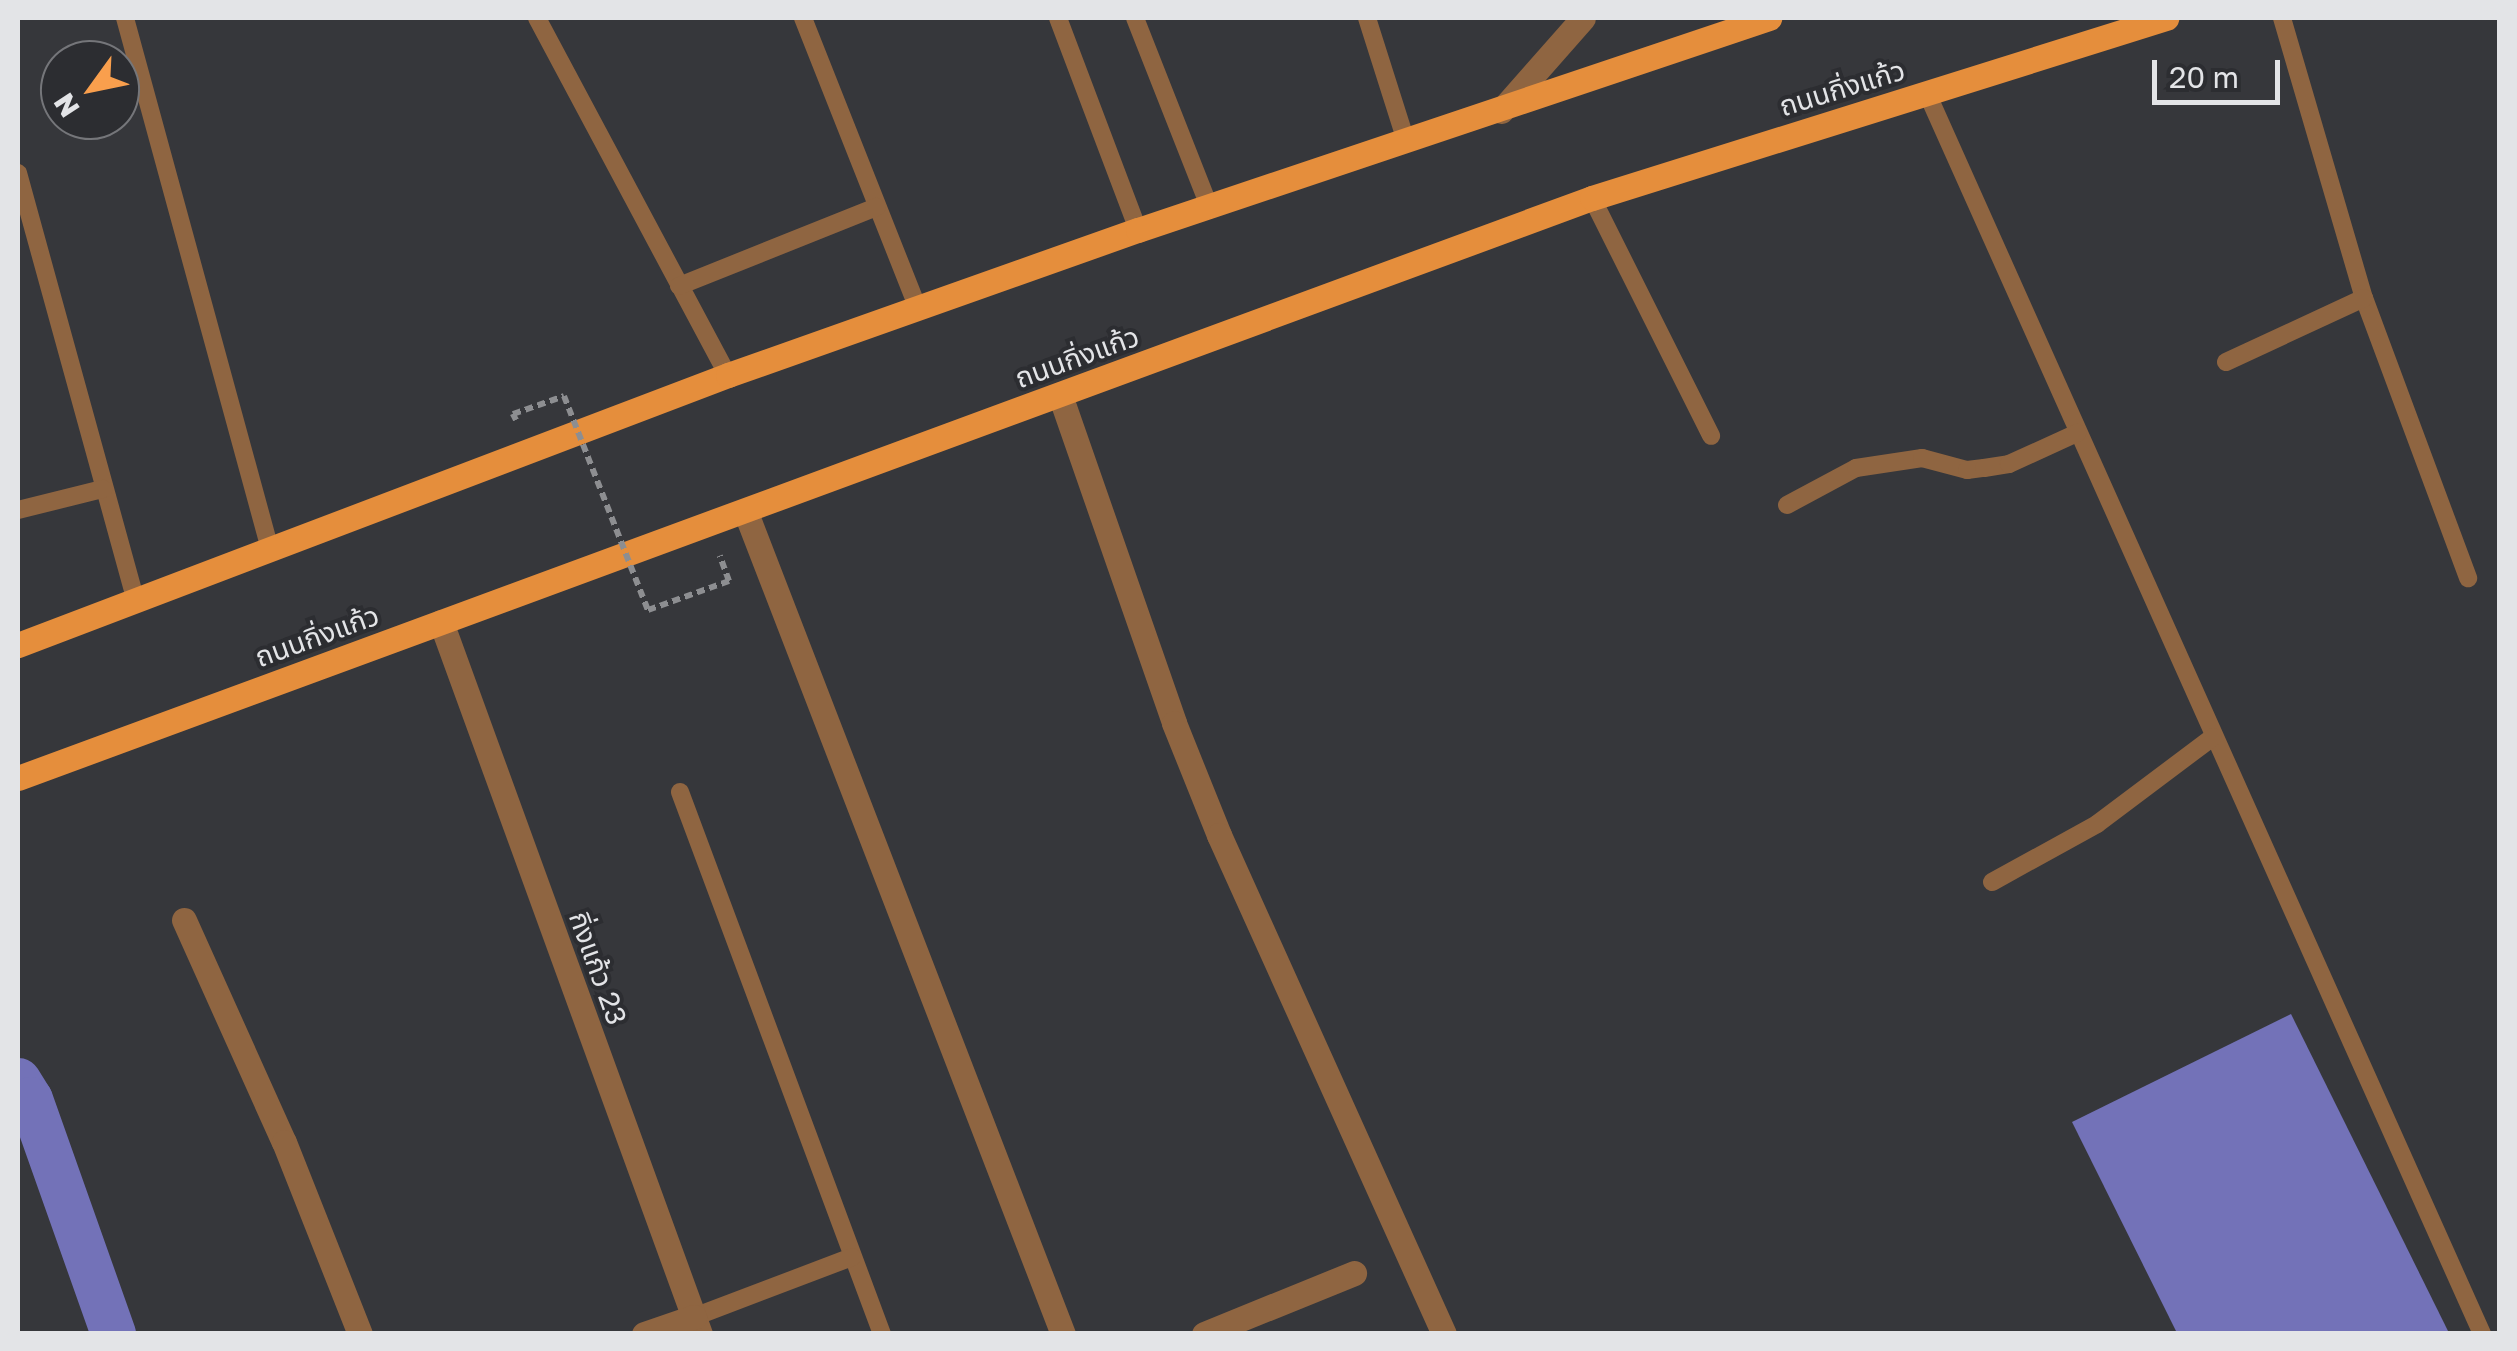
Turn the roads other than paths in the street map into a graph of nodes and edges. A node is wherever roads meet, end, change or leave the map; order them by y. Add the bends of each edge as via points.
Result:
1 (125, 18) edge
2 (538, 18) edge
3 (802, 18) edge
4 (1058, 18) edge
5 (1135, 18) edge
6 (1368, 18) edge
7 (1584, 18) edge
8 (1769, 18) edge
9 (2166, 18) edge
10 (2282, 18) edge
11 (1927, 93) junction
12 (1501, 111) junction
13 (1406, 141) junction
14 (18, 173) edge
15 (1592, 198) junction
16 (1209, 206) junction
17 (877, 207) junction
18 (1138, 230) junction
19 (679, 286) junction
20 (2364, 298) junction
21 (918, 308) junction
22 (2226, 362) dead end
23 (728, 376) junction
24 (1060, 396) junction
25 (2077, 433) junction
26 (1711, 436) dead end
27 (103, 489) junction
28 (1787, 506) dead end
29 (18, 510) edge
30 (746, 513) junction
31 (270, 549) junction
32 (2468, 578) dead end
33 (136, 600) junction
34 (441, 622) junction
35 (18, 645) edge
36 (2213, 737) junction
37 (18, 778) edge
38 (680, 792) dead end
39 (1992, 882) dead end
40 (184, 920) dead end
41 (852, 1256) junction
42 (1354, 1272) dead end
43 (697, 1325) edge
44 (360, 1334) edge
45 (644, 1334) edge
46 (882, 1334) edge
47 (1062, 1334) edge
48 (1204, 1334) edge
49 (1444, 1334) edge
50 (2482, 1334) edge

1 - 31 lane
2 - 19 lane
3 - 17 lane
4 - 18 lane
5 - 16 lane
6 - 13 lane
7 - 12 street
8 - 12 main road
9 - 11 main road, ถนนกิ่งแก้ว
10 - 20 lane
11 - 15 main road, ถนนกิ่งแก้ว
11 - 25 lane
12 - 13 main road
13 - 16 main road
14 - 27 lane
15 - 24 main road, ถนนกิ่งแก้ว
15 - 26 lane
16 - 18 main road
17 - 19 lane
17 - 21 lane
18 - 21 main road
19 - 23 lane
20 - 22 lane
20 - 32 lane
21 - 23 main road
23 - 31 main road
24 - 30 main road, ถนนกิ่งแก้ว
24 - 49 street via 1219,834
25 - 28 lane via 2009,464 1984,468 1922,458 1856,468
25 - 36 lane
27 - 29 lane
27 - 33 lane
30 - 34 main road, ถนนกิ่งแก้ว
30 - 47 street
31 - 33 main road
33 - 35 main road
34 - 37 main road, ถนนกิ่งแก้ว
34 - 43 street, กิ่งแก้ว 23
36 - 39 lane via 2097,824
36 - 50 lane
38 - 41 lane
40 - 44 street via 284,1142
41 - 43 lane
41 - 46 lane
42 - 48 street
43 - 45 street

